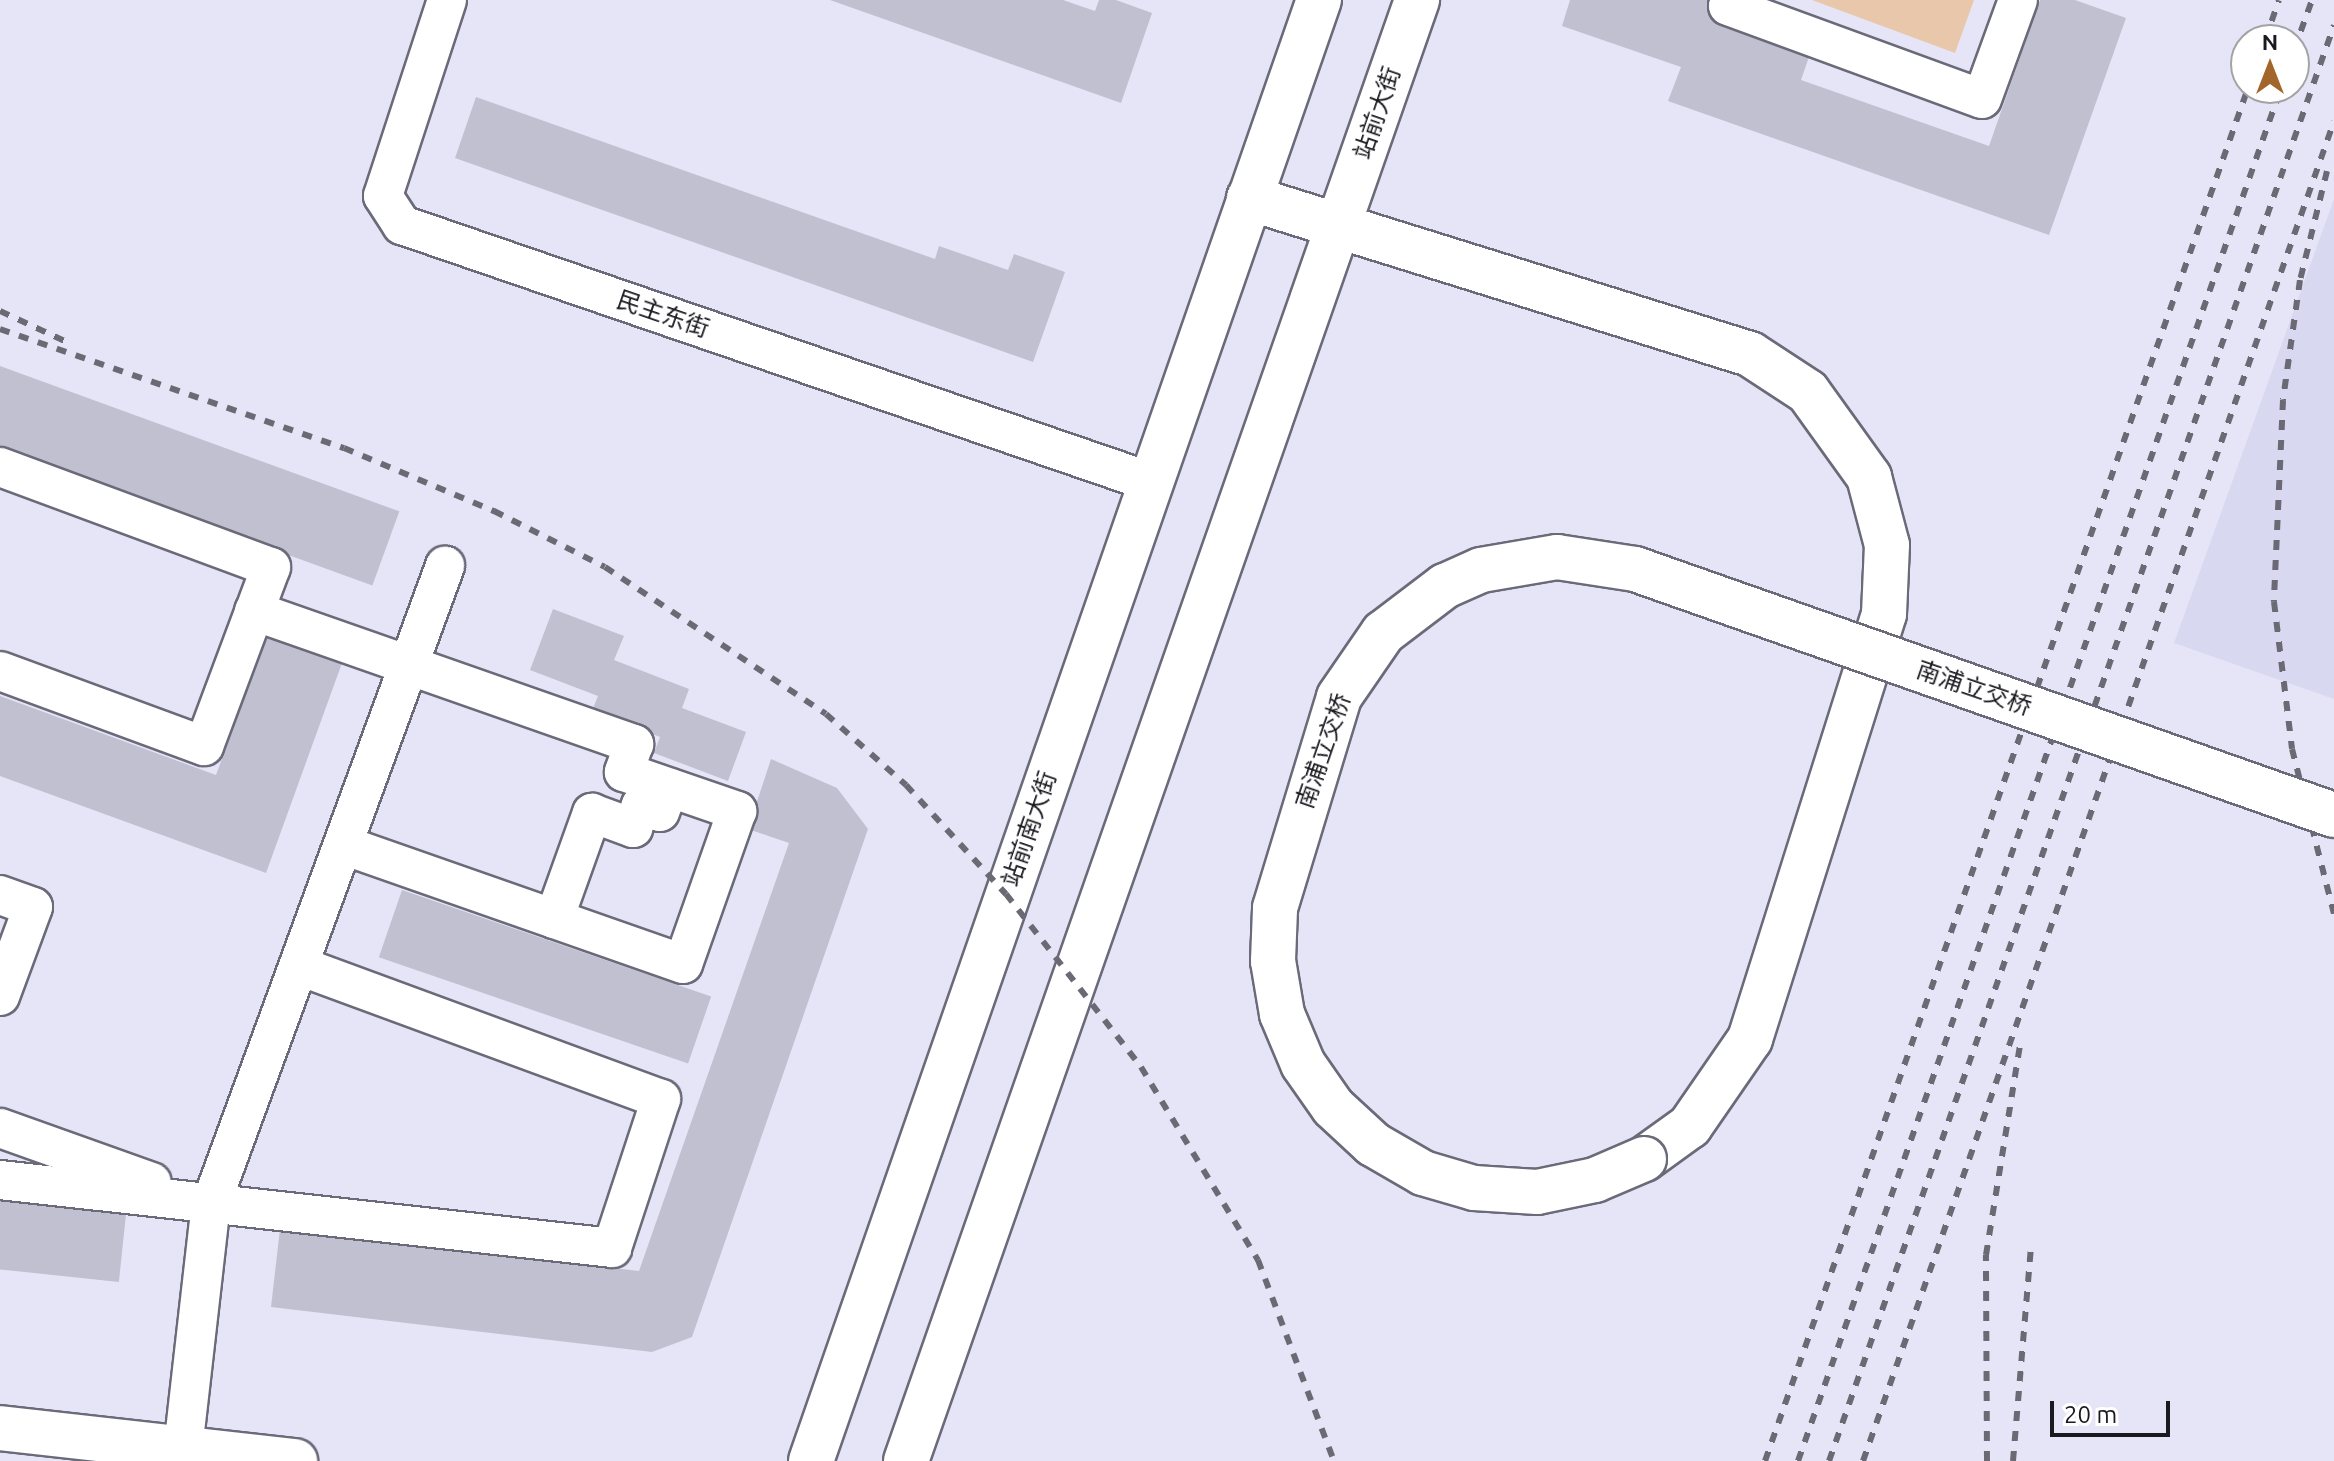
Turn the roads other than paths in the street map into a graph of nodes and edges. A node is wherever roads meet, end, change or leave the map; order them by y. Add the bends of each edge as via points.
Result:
1 (447, 0) edge
2 (1319, 0) edge
3 (1417, 0) edge
4 (1730, 0) edge
5 (2018, 0) edge
6 (1249, 198) junction
7 (1337, 226) junction
8 (0, 467) edge
9 (1151, 482) junction
10 (445, 566) dead end
11 (254, 611) junction
12 (408, 665) junction
13 (0, 671) edge
14 (669, 788) junction
15 (2334, 815) edge
16 (343, 845) junction
17 (0, 895) edge
18 (554, 919) junction
19 (299, 966) junction
20 (0, 996) edge
21 (0, 1128) edge
22 (0, 1180) edge
23 (211, 1204) junction
24 (0, 1428) edge
25 (183, 1449) junction
26 (295, 1461) edge
27 (811, 1461) edge
28 (906, 1461) edge

1 - 9 street, 民主东街 via 383,196 402,225
2 - 6 main road
3 - 7 main road, 站前大街
4 - 5 street via 1728,6 1982,99
6 - 7 main road, 南浦立交桥
6 - 9 main road, 站前南大街
7 - 15 main road, 南浦立交桥, bridge via 1750,354 1833,417 1881,510 1884,614 1750,1039 1690,1126 1644,1159 1595,1180 1537,1192 1474,1188 1423,1173 1373,1144 1333,1107 1303,1064 1282,1014 1273,961 1275,908 1339,697 1383,633 1445,586 1481,570 1557,557 1635,569
7 - 28 main road
8 - 11 street via 271,567
9 - 27 main road, 站前南大街
10 - 12 street
11 - 12 street
11 - 13 street via 204,746
12 - 14 street via 634,744 624,772
12 - 16 street
14 - 18 street via 660,812 641,805 633,828 592,813
14 - 18 street via 737,811 683,964
16 - 18 street
16 - 19 street
17 - 20 street via 33,907
19 - 23 street
19 - 23 street via 661,1099 612,1248
21 - 23 street
22 - 23 street
23 - 25 street
24 - 25 main road
25 - 26 main road

